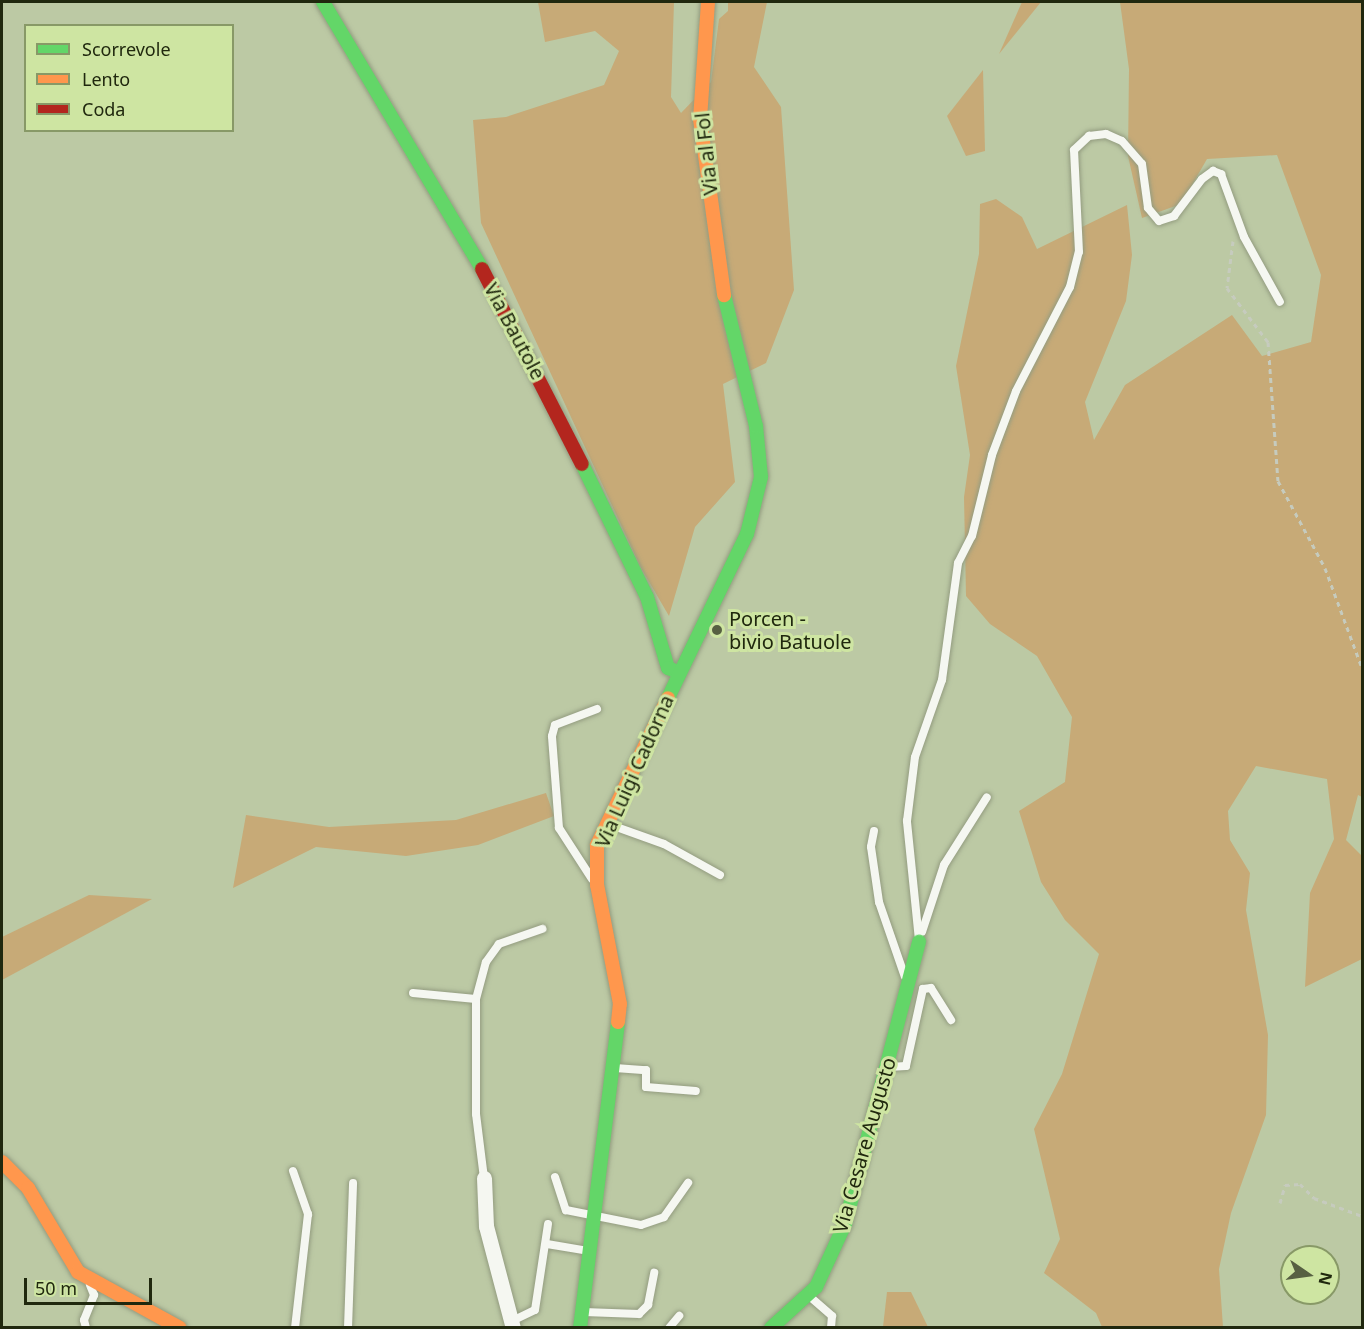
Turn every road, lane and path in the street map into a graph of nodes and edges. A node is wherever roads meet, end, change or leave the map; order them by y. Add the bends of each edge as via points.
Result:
1 (323, 2) edge
2 (708, 2) edge
3 (1238, 218) junction
4 (1280, 302) dead end
5 (726, 306) joint
6 (1362, 668) edge
7 (678, 672) junction
8 (597, 709) dead end
9 (987, 797) dead end
10 (607, 823) junction
11 (874, 831) dead end
12 (720, 875) dead end
13 (597, 885) junction
14 (542, 929) dead end
15 (919, 942) junction
16 (908, 984) junction
17 (413, 993) dead end
18 (476, 999) junction
19 (951, 1020) dead end
20 (887, 1066) junction
21 (615, 1068) junction
22 (696, 1091) dead end
23 (2, 1162) edge
24 (292, 1171) dead end
25 (555, 1177) dead end
26 (484, 1178) joint
27 (353, 1183) dead end
28 (688, 1183) dead end
29 (1280, 1203) dead end
30 (1362, 1216) edge
31 (595, 1220) junction
32 (548, 1224) dead end
33 (547, 1245) junction
34 (591, 1251) junction
35 (654, 1273) dead end
36 (86, 1277) junction
37 (807, 1295) junction
38 (582, 1312) junction
39 (680, 1316) dead end
40 (512, 1324) edge
41 (176, 1327) edge
42 (86, 1328) edge
43 (295, 1328) edge
44 (348, 1328) edge
45 (580, 1328) edge
46 (669, 1328) edge
47 (771, 1328) edge
48 (831, 1328) edge

1 - 7 street, Via Bautole via 510,316 647,597 668,668
2 - 5 street, Via al Fol via 700,119
3 - 4 lane
3 - 6 path via 1227,288 1268,342 1278,481 1325,568
3 - 15 lane via 1221,174 1213,171 1202,179 1174,216 1158,221 1148,208 1142,164 1122,141 1106,134 1089,136 1074,150 1078,252 1070,287 1016,391 992,455 972,536 958,563 942,680 915,757 907,821
5 - 7 street, Via Luigi Cadorna via 756,426 761,477 747,534
7 - 10 street, Via Luigi Cadorna
8 - 13 lane via 555,725 552,736 559,828
9 - 15 lane via 944,865
10 - 12 lane via 664,844
10 - 13 street, Via Luigi Cadorna via 597,845
11 - 16 lane via 871,847 879,902
13 - 21 street, Via Luigi Cadorna via 620,1004
14 - 18 lane via 499,944 486,962
15 - 16 street, Via Cesare Augusto
16 - 20 street, Via Cesare Augusto
17 - 18 lane
18 - 26 lane via 476,1114
19 - 20 lane via 931,988 923,989 906,1066
20 - 37 street, Via Cesare Augusto via 845,1224
21 - 22 lane via 646,1070 646,1087
21 - 31 street, Via Luigi Cadorna
23 - 36 street via 28,1188 78,1272
24 - 43 lane via 308,1214
25 - 31 lane via 566,1210
26 - 40 street via 486,1226
27 - 44 lane
28 - 31 lane via 656,1221
29 - 30 path via 1285,1185 1300,1184 1314,1198
31 - 34 street, Via Luigi Cadorna
32 - 33 lane
33 - 34 lane
33 - 40 lane via 535,1310
34 - 38 street, Via Luigi Cadorna
35 - 38 lane via 648,1305 639,1314
36 - 41 street
36 - 42 lane via 94,1294 84,1320
37 - 47 street, Via Cesare Augusto
37 - 48 lane via 832,1316
38 - 45 street, Via Luigi Cadorna
39 - 46 lane

